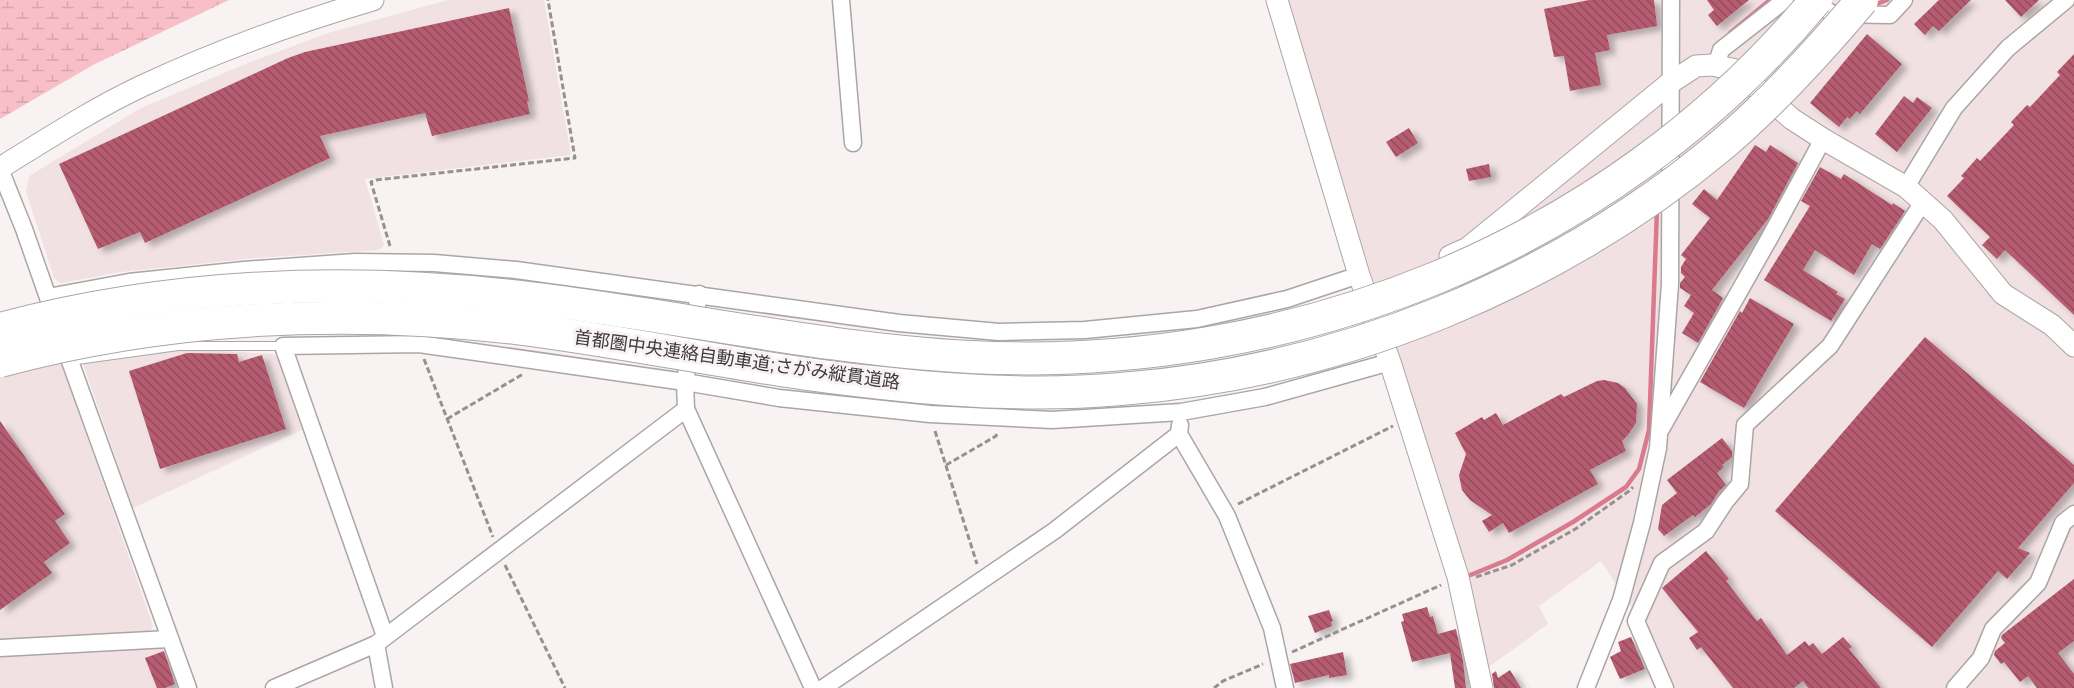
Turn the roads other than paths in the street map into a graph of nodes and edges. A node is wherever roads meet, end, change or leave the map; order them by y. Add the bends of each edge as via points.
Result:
1 (373, 0) edge
2 (841, 0) edge
3 (1277, 0) edge
4 (1671, 0) edge
5 (1785, 0) edge
6 (1810, 0) edge
7 (1816, 0) edge
8 (1862, 0) edge
9 (1904, 0) edge
10 (2066, 0) edge
11 (1716, 66) junction
12 (1670, 83) junction
13 (1823, 139) junction
14 (853, 143) dead end
15 (0, 168) edge
16 (1906, 187) junction
17 (1923, 202) junction
18 (1468, 248) junction
19 (1363, 285) junction
20 (699, 294) junction
21 (48, 297) junction
22 (1374, 320) junction
23 (0, 329) edge
24 (283, 346) junction
25 (2074, 346) edge
26 (0, 361) edge
27 (69, 361) junction
28 (1390, 362) junction
29 (685, 382) junction
30 (686, 409) junction
31 (1181, 412) junction
32 (1179, 434) junction
33 (1658, 434) junction
34 (2074, 514) edge
35 (170, 639) junction
36 (380, 640) junction
37 (0, 648) edge
38 (188, 688) edge
39 (274, 688) edge
40 (384, 688) edge
41 (813, 688) edge
42 (823, 688) edge
43 (1285, 688) edge
44 (1482, 688) edge
45 (1586, 688) edge
46 (1665, 688) edge
47 (1955, 688) edge

1 - 15 street via 304,20 162,77 96,110
2 - 14 street
3 - 19 street
4 - 12 street
5 - 11 street via 1721,50
6 - 9 street via 1833,14 1879,16 1890,15
7 - 23 highway, 首都圏中央連絡自動車道;さがみ縦貫道路, bridge via 1754,68 1701,117 1627,173 1534,231 1407,290 1313,321 1211,344 1116,356 967,357 805,340 517,296 344,286 180,295 92,308
8 - 26 highway, 首都圏中央連絡自動車道;さがみ縦貫道路, bridge via 1777,95 1723,144 1606,229 1496,287 1420,321 1273,366 1121,389 963,390 798,373 515,328 345,318 188,326 103,338
10 - 16 street via 2008,48 1954,108
11 - 12 street via 1696,66
11 - 13 street via 1736,70 1792,119
12 - 18 street
12 - 33 street via 1670,284
13 - 16 street
13 - 33 street
15 - 21 street
16 - 17 street
17 - 25 street via 1943,220 2003,294 2052,325
17 - 46 street via 1830,346 1746,425 1740,484 1706,531 1662,563 1636,621
18 - 19 street
18 - 22 street via 1452,282 1419,303
19 - 20 street via 1197,319 1085,330 999,332
19 - 22 street
20 - 21 street via 434,262 355,262 129,282
20 - 29 street
21 - 27 street
22 - 28 street
24 - 27 lane via 178,346
24 - 29 street via 419,345
24 - 36 street
27 - 35 street
28 - 31 street via 1265,397
28 - 44 street via 1458,577
29 - 30 street
29 - 31 street via 779,398 930,414 1052,420
30 - 36 street
30 - 41 street
31 - 32 street
32 - 42 street via 1054,531
32 - 43 street via 1225,511 1272,627
33 - 45 street via 1642,524 1621,600
34 - 47 street via 2063,523 2038,583 1993,629 1981,658
35 - 37 street
35 - 38 street
36 - 39 street
36 - 40 street

